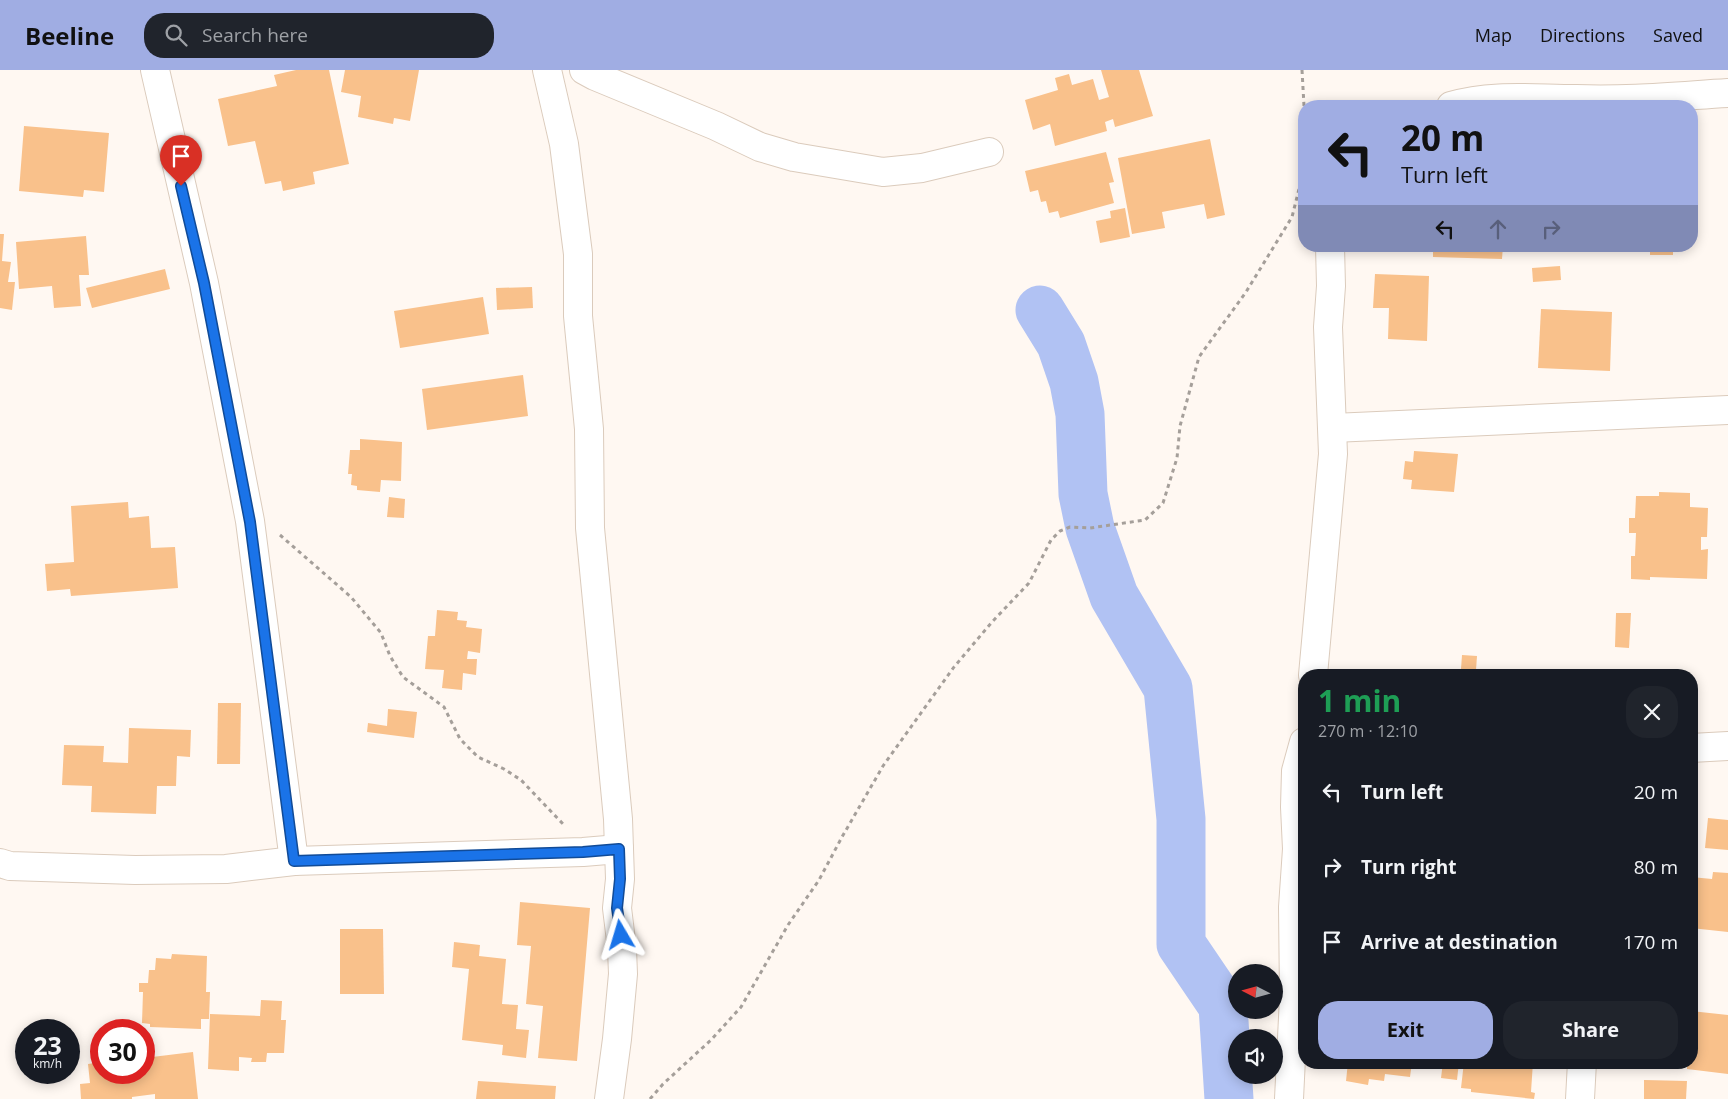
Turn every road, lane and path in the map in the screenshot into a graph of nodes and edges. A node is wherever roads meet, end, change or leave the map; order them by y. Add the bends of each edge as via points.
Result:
1 (155, 70) edge
2 (547, 70) edge
3 (584, 70) edge
4 (1302, 70) edge
5 (1728, 93) edge
6 (1304, 100) edge
7 (1476, 100) edge
8 (1577, 100) edge
9 (1577, 100) edge
10 (989, 152) dead end
11 (1298, 193) edge
12 (1330, 252) edge
13 (1728, 410) edge
14 (1332, 428) junction
15 (247, 506) junction
16 (1314, 669) edge
17 (1728, 746) edge
18 (1698, 748) edge
19 (1298, 764) edge
20 (619, 849) junction
21 (583, 852) junction
22 (294, 861) junction
23 (0, 863) edge
24 (1582, 1069) edge
25 (609, 1099) edge
26 (650, 1099) edge
27 (1289, 1099) edge
28 (1580, 1099) edge

1 - 15 street via 204,283
2 - 20 street via 564,144 578,254 578,316 589,430 590,528
3 - 10 street via 760,147 794,157 883,172 922,168
4 - 6 path
5 - 8 street
7 - 9 street via 1522,97
11 - 26 path via 1292,217 1246,292 1199,357 1180,426 1177,458 1163,503 1145,520 1090,528 1070,527 1051,540 1029,583 954,667 883,766 819,880 788,925 741,1007 712,1040
12 - 14 street via 1332,286 1328,327
13 - 14 street
14 - 16 street via 1334,454
15 - 21 path via 351,597 381,634 403,677 444,707 460,739 478,758 504,769 538,796 561,820
15 - 22 street
17 - 18 street
19 - 27 street
20 - 21 street
20 - 25 street via 617,908 623,974
21 - 22 street
22 - 23 street via 226,869 135,870
24 - 28 street

